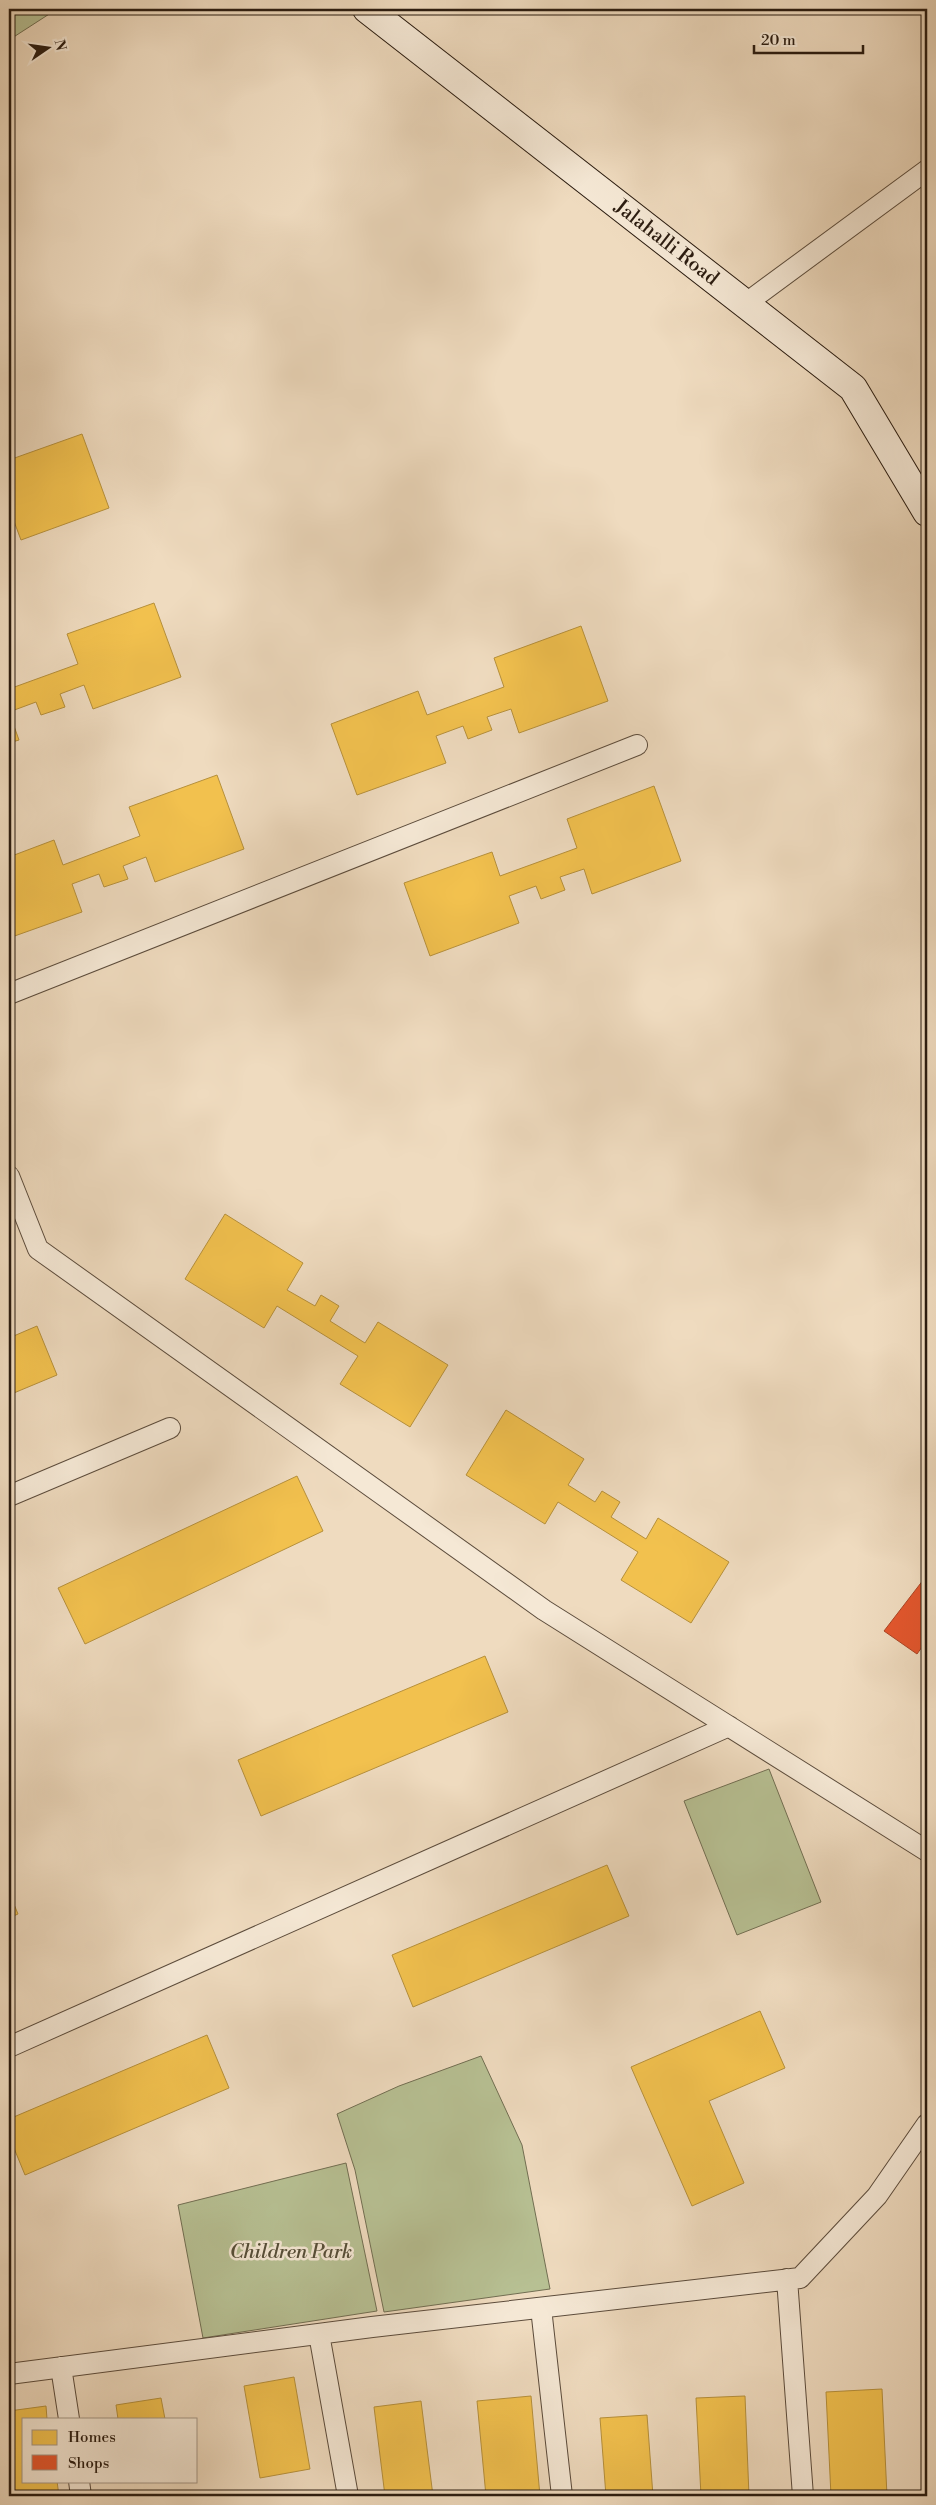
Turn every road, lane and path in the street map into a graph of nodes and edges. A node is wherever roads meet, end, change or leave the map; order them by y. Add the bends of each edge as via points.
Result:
1 (367, 9) edge
2 (927, 170) edge
3 (745, 304) junction
4 (927, 512) edge
5 (637, 745) dead end
6 (9, 994) edge
7 (9, 1176) edge
8 (170, 1428) dead end
9 (9, 1496) edge
10 (729, 1726) junction
11 (927, 1851) edge
12 (9, 2047) edge
13 (927, 2124) edge
14 (787, 2279) junction
15 (541, 2308) junction
16 (319, 2334) junction
17 (61, 2367) junction
18 (9, 2374) edge
19 (69, 2418) edge
20 (79, 2482) edge
21 (82, 2496) edge
22 (348, 2496) edge
23 (562, 2496) edge
24 (803, 2496) edge

1 - 3 main road, Jalahalli Road
2 - 3 lane
3 - 4 main road, Jalahalli Road via 853,388
5 - 6 lane
7 - 10 lane via 38,1249 544,1610
8 - 9 lane
10 - 11 lane
10 - 12 lane
13 - 14 lane via 877,2196 800,2278
14 - 15 lane
14 - 24 lane
15 - 16 lane
15 - 23 lane
16 - 17 lane
16 - 22 lane
17 - 18 lane
17 - 19 lane
20 - 21 lane

